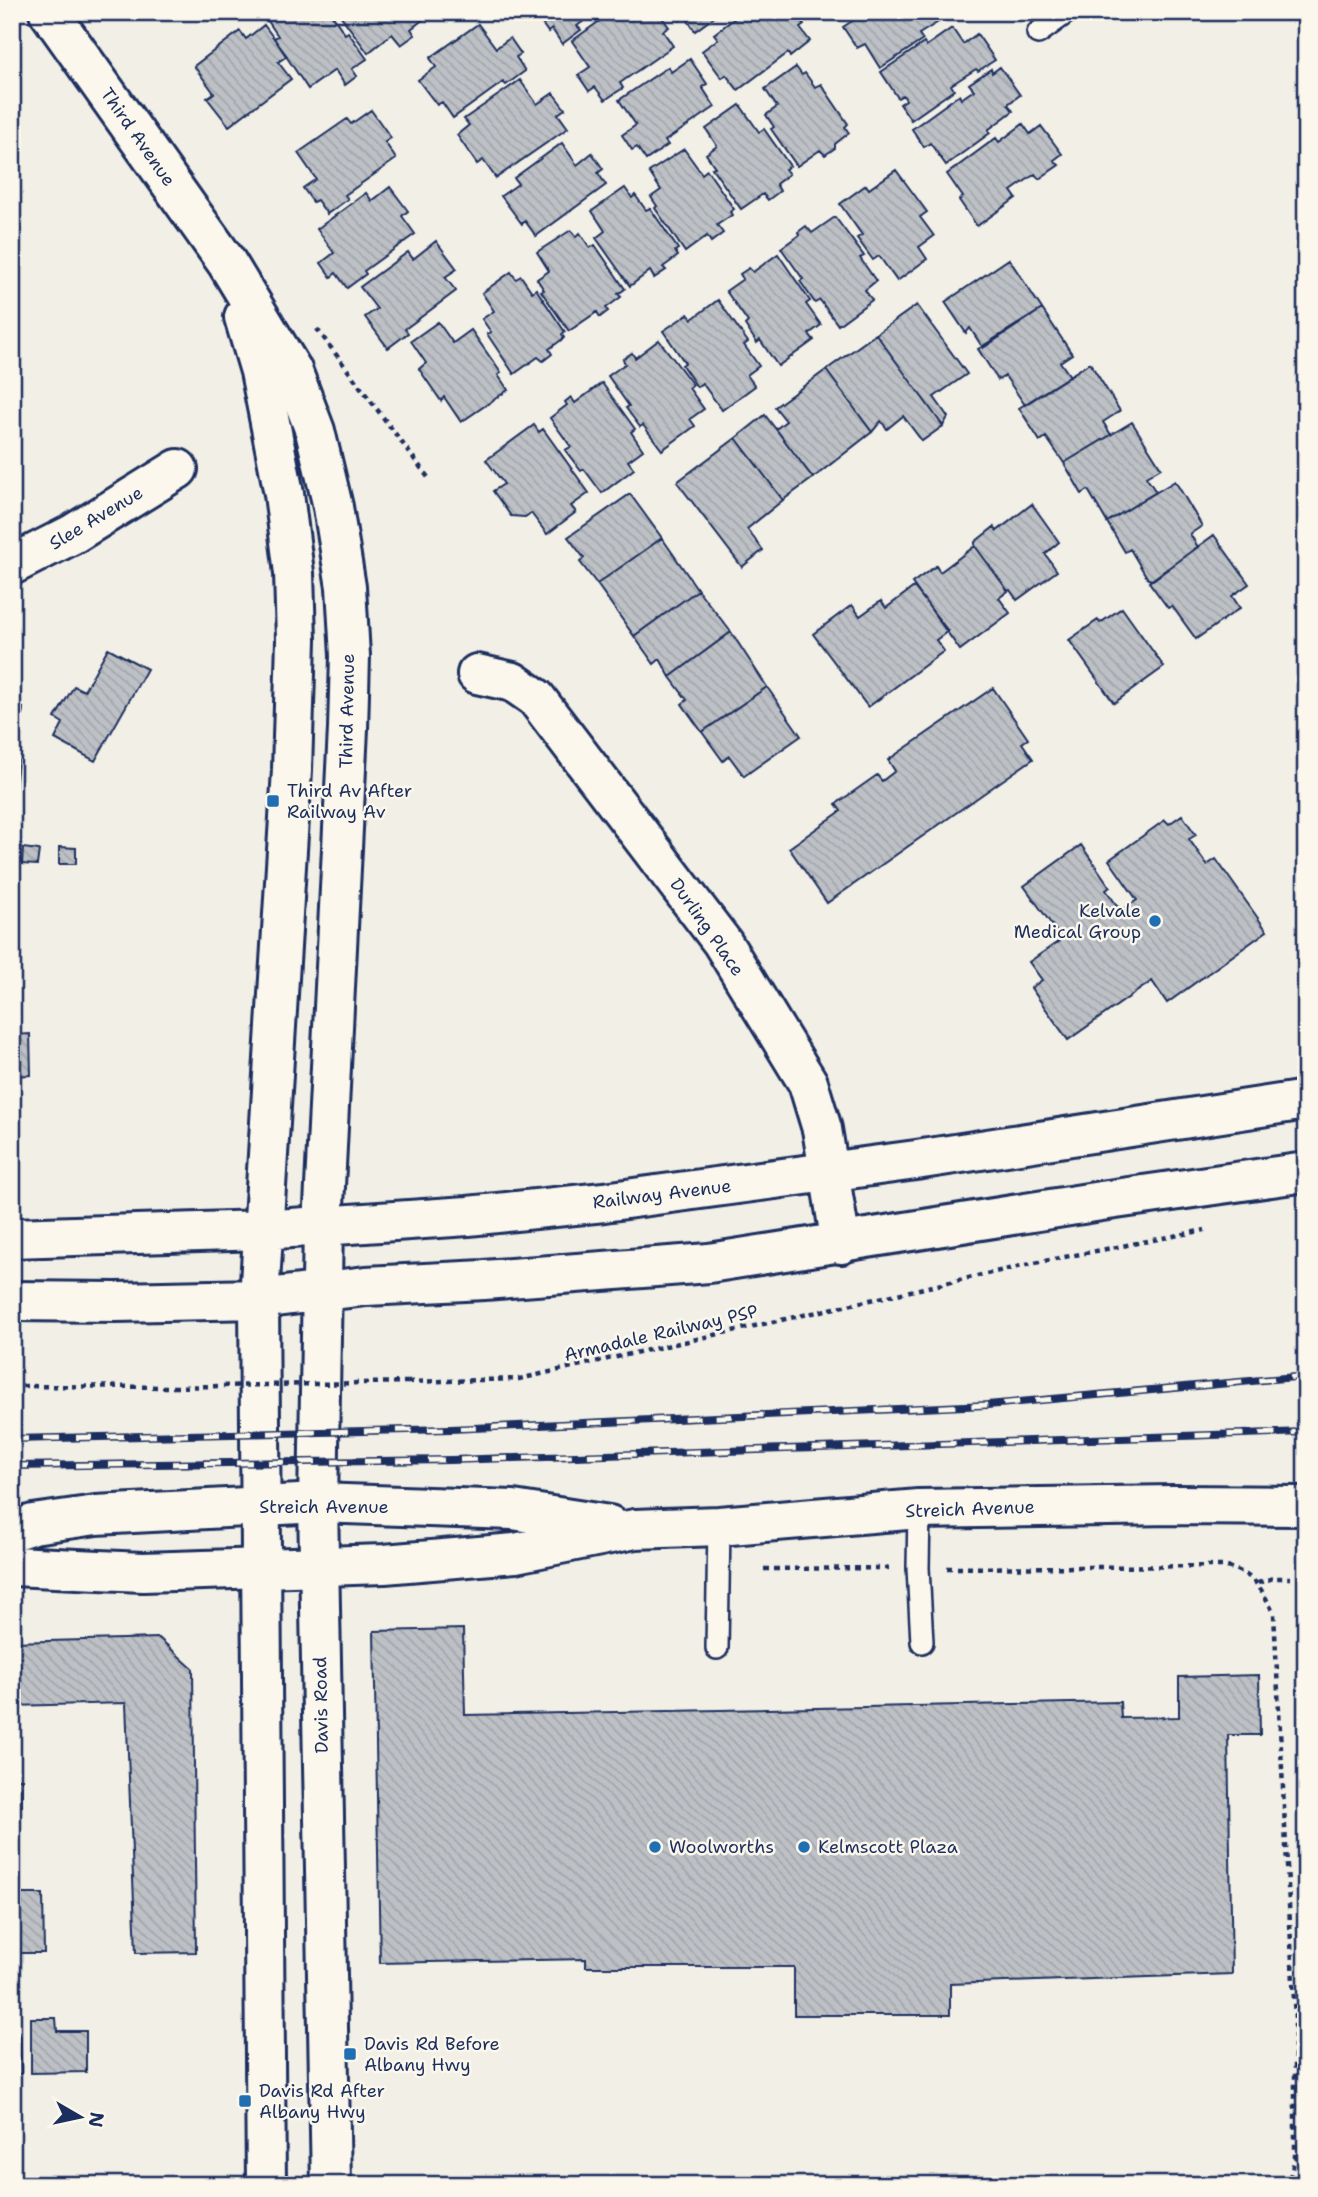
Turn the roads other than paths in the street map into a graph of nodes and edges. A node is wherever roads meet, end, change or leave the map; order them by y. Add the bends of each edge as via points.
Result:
1 (49, 12) edge
2 (1067, 12) edge
3 (1038, 33) dead end
4 (227, 263) junction
5 (178, 469) dead end
6 (12, 565) edge
7 (477, 674) dead end
8 (1306, 1100) edge
9 (1306, 1172) edge
10 (828, 1173) junction
11 (323, 1226) junction
12 (262, 1230) junction
13 (12, 1238) edge
14 (841, 1244) junction
15 (321, 1292) junction
16 (259, 1299) junction
17 (12, 1301) edge
18 (318, 1503) junction
19 (260, 1506) junction
20 (1306, 1506) edge
21 (919, 1509) junction
22 (719, 1526) junction
23 (635, 1529) junction
24 (12, 1531) edge
25 (12, 1566) edge
26 (261, 1567) junction
27 (318, 1567) junction
28 (922, 1642) dead end
29 (718, 1648) dead end
30 (266, 2185) edge
31 (331, 2185) edge

1 - 4 main road, Third Avenue
2 - 3 lane
4 - 11 main road, Third Avenue via 292,370 310,419 333,508 346,587 348,729
4 - 12 main road, Third Avenue via 260,370 284,494 296,640
5 - 6 main road, Slee Avenue via 73,534
7 - 10 main road, Durling Place via 513,682 536,698 722,942 808,1083 822,1129
8 - 10 main road, Railway Avenue
9 - 14 main road
10 - 11 main road, Railway Avenue via 604,1202
10 - 14 main road, Durling Place
11 - 12 main road, Railway Avenue
11 - 15 main road, Davis Road
12 - 13 main road, Railway Avenue
12 - 16 main road
14 - 15 main road via 709,1263
15 - 16 main road
15 - 18 main road, Davis Road
16 - 17 main road
16 - 19 main road
18 - 19 main road, Streich Avenue
18 - 23 main road, Streich Avenue via 513,1510
18 - 27 main road, Davis Road
19 - 24 main road, Streich Avenue via 96,1515
19 - 26 main road
20 - 21 main road, Streich Avenue
21 - 22 main road, Streich Avenue
21 - 28 lane
22 - 23 main road, Streich Avenue
22 - 29 lane
23 - 27 main road, Streich Avenue via 514,1552
25 - 26 main road, Streich Avenue via 143,1572
26 - 27 main road, Streich Avenue
26 - 30 main road
27 - 31 main road, Davis Road

